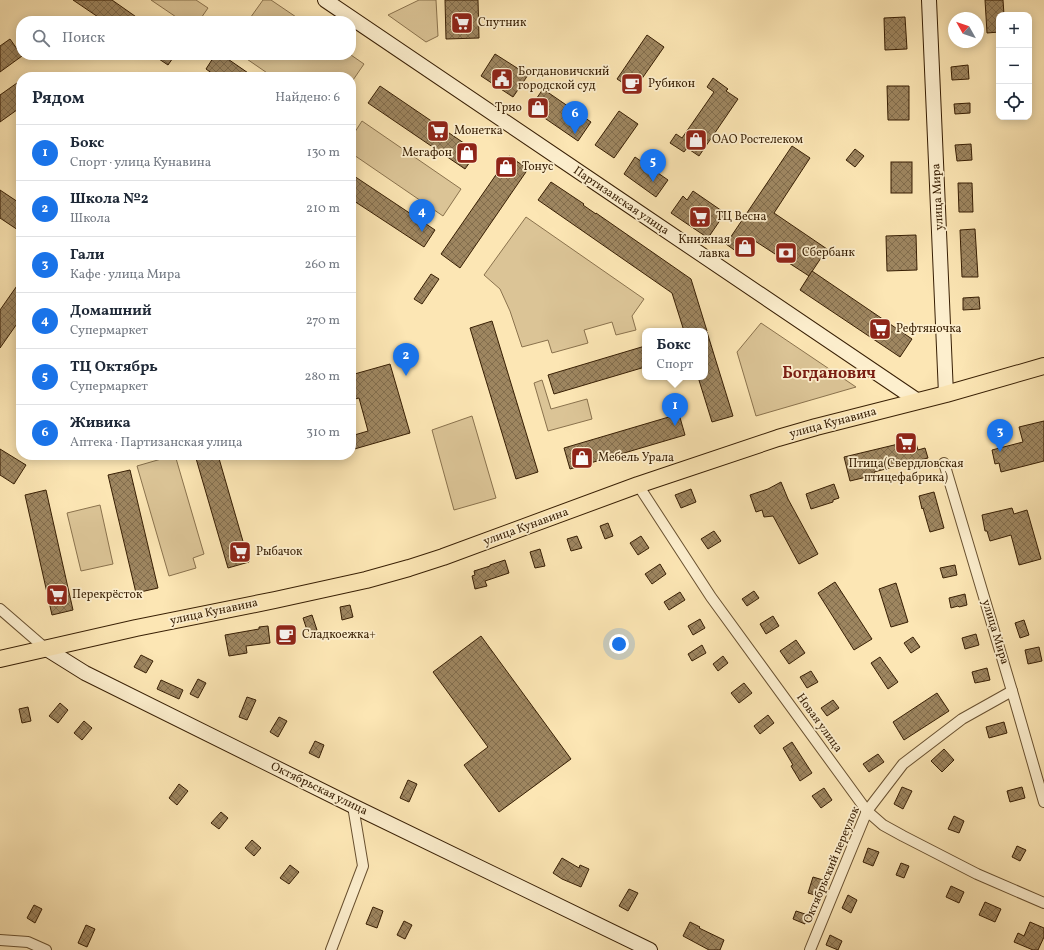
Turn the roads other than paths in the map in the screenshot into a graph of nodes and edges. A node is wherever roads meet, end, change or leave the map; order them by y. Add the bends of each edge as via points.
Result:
1 (325, 0) edge
2 (929, 0) edge
3 (349, 16) edge
4 (356, 21) edge
5 (1044, 366) edge
6 (946, 394) junction
7 (918, 401) junction
8 (944, 463) dead end
9 (638, 486) junction
10 (0, 609) edge
11 (46, 648) junction
12 (0, 659) edge
13 (1012, 691) junction
14 (1044, 802) edge
15 (353, 806) junction
16 (868, 811) junction
17 (1044, 903) edge
18 (0, 940) edge
19 (46, 950) edge
20 (330, 950) edge
21 (650, 950) edge
22 (810, 950) edge

1 - 3 main road, Партизанская улица
2 - 6 main road, улица Мира
4 - 7 main road, Партизанская улица
5 - 6 main road, улица Кунавина
6 - 7 main road, улица Кунавина
7 - 9 main road, улица Кунавина via 778,438
8 - 13 street, улица Мира
9 - 11 main road, улица Кунавина via 443,557 388,574
9 - 16 street, Новая улица via 711,597
10 - 11 street, Октябрьская улица
11 - 12 main road, улица Кунавина
11 - 15 main road, Октябрьская улица via 85,673
13 - 14 street, улица Мира
13 - 16 street, Октябрьский переулок via 962,719 903,764
15 - 20 street via 363,866
15 - 21 main road, Октябрьская улица
16 - 17 street, Новая улица via 883,825 903,836 976,874
16 - 22 street, Октябрьский переулок
18 - 19 street via 28,942

